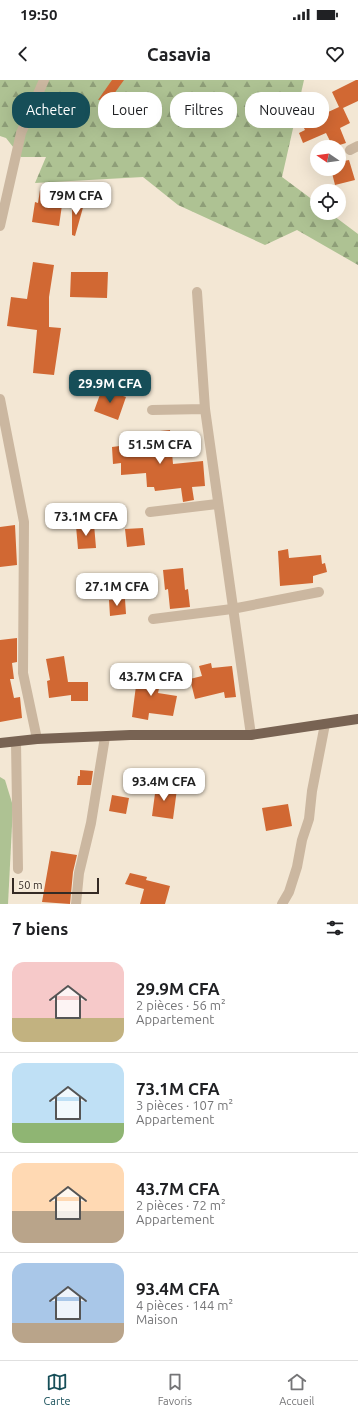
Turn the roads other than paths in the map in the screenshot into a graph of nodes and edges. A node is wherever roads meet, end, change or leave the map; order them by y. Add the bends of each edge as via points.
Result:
1 (44, 80) edge
2 (0, 226) edge
3 (197, 292) dead end
4 (0, 399) edge
5 (205, 409) junction
6 (152, 410) dead end
7 (1, 417) edge
8 (217, 504) junction
9 (150, 512) dead end
10 (318, 592) dead end
11 (232, 609) junction
12 (153, 619) dead end
13 (358, 719) edge
14 (325, 724) junction
15 (251, 735) junction
16 (105, 736) junction
17 (37, 739) junction
18 (16, 742) junction
19 (0, 743) edge
20 (18, 869) dead end
21 (76, 904) edge
22 (282, 904) edge

1 - 2 street via 21,134
3 - 5 street
4 - 7 street
5 - 6 street
5 - 8 street
7 - 17 street via 24,522 22,673
8 - 9 street
8 - 11 street
10 - 11 street
11 - 12 street
11 - 15 street
13 - 14 main road
14 - 15 main road
14 - 22 street via 309,819 297,867
15 - 16 main road
16 - 17 main road
16 - 21 street via 91,823 79,873
17 - 18 main road
18 - 19 main road
18 - 20 street

